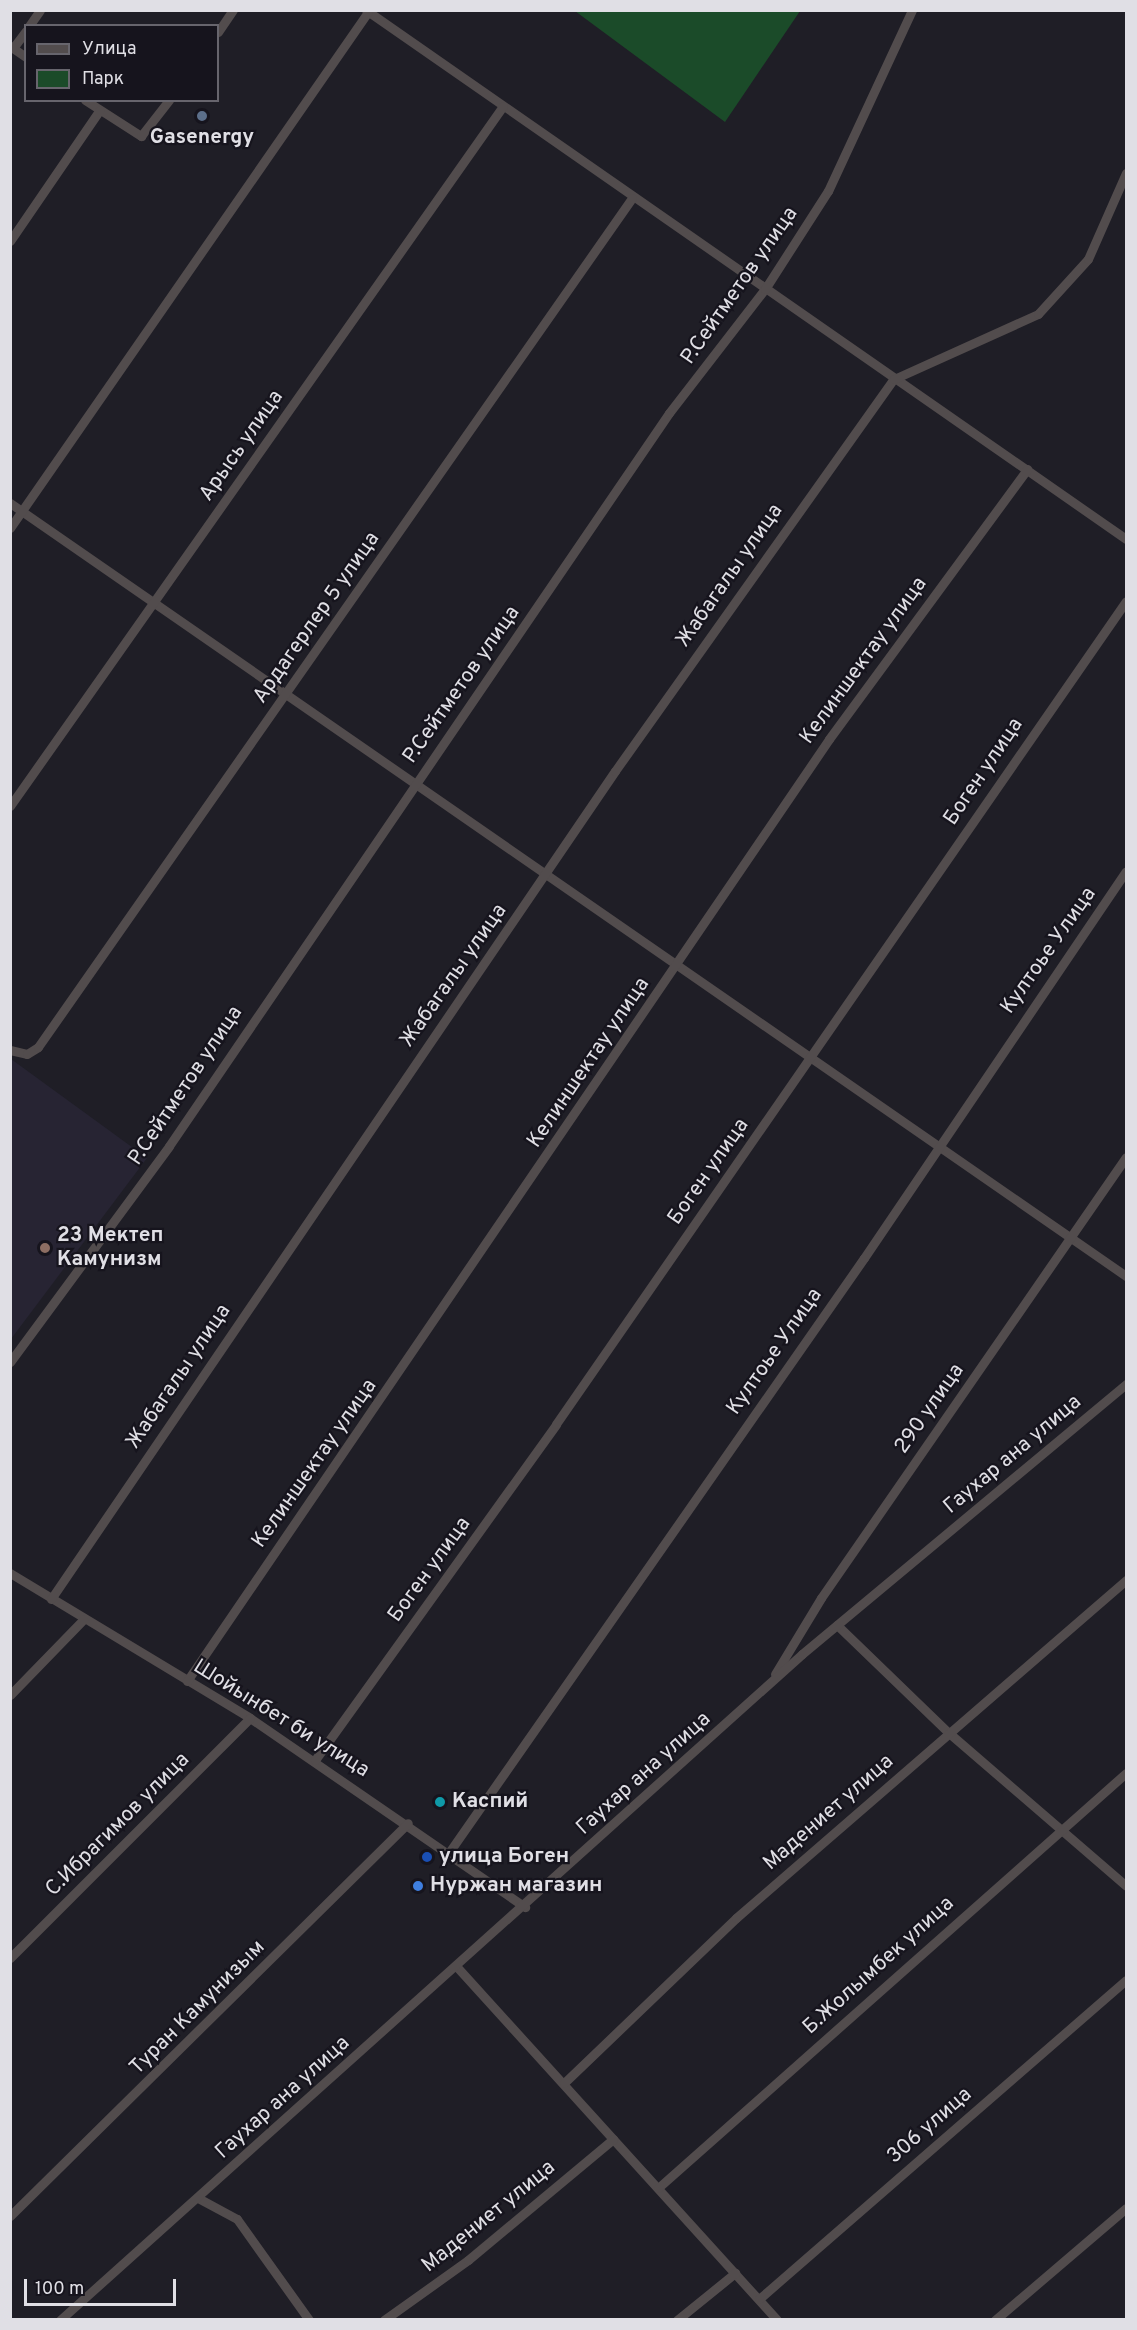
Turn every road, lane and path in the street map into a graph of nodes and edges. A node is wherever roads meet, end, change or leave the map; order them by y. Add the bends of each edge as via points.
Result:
1 (40, 10) edge
2 (233, 10) edge
3 (912, 10) edge
4 (367, 11) edge
5 (30, 24) edge
6 (219, 31) edge
7 (24, 33) edge
8 (12, 47) edge
9 (88, 102) edge
10 (167, 102) edge
11 (503, 106) junction
12 (99, 111) junction
13 (1126, 173) edge
14 (632, 198) junction
15 (10, 241) edge
16 (765, 289) junction
17 (894, 379) junction
18 (1027, 469) junction
19 (10, 504) edge
20 (22, 512) junction
21 (10, 528) edge
22 (1126, 539) edge
23 (1126, 601) edge
24 (152, 605) junction
25 (285, 694) junction
26 (413, 785) junction
27 (10, 806) edge
28 (1126, 871) edge
29 (544, 877) junction
30 (676, 964) junction
31 (10, 1050) edge
32 (809, 1061) junction
33 (936, 1148) junction
34 (1126, 1157) edge
35 (1071, 1238) junction
36 (1126, 1276) edge
37 (10, 1362) edge
38 (1126, 1384) edge
39 (10, 1573) edge
40 (1126, 1580) edge
41 (51, 1599) junction
42 (83, 1620) junction
43 (837, 1625) junction
44 (187, 1681) junction
45 (769, 1684) junction
46 (10, 1695) edge
47 (250, 1718) junction
48 (950, 1733) junction
49 (315, 1760) junction
50 (1126, 1773) edge
51 (408, 1823) junction
52 (1063, 1827) junction
53 (450, 1851) junction
54 (1126, 1886) edge
55 (525, 1907) junction
56 (10, 1958) edge
57 (457, 1967) junction
58 (1126, 1980) edge
59 (564, 2083) junction
60 (613, 2139) junction
61 (658, 2188) junction
62 (198, 2198) junction
63 (1126, 2208) edge
64 (10, 2216) edge
65 (735, 2273) junction
66 (759, 2299) junction
67 (60, 2319) edge
68 (309, 2319) edge
69 (384, 2319) edge
70 (677, 2319) edge
71 (777, 2319) edge
72 (995, 2319) edge

1 - 5 street
2 - 6 street
3 - 16 street, Р.Сейтметов улица via 828,191
4 - 11 street
4 - 20 street
7 - 8 street
9 - 12 street
10 - 12 street via 141,136
11 - 14 street
11 - 24 street, Арысь улица
12 - 15 street
13 - 17 street via 1088,259 1038,314
14 - 16 street
14 - 25 street, Ардагерлер 5 улица
16 - 17 street
16 - 26 street, Р.Сейтметов улица via 669,413
17 - 18 street
17 - 29 street, Жабагалы улица
18 - 22 street
18 - 30 street, Келиншектау улица via 829,739
19 - 20 street
20 - 21 street
20 - 24 street
23 - 32 street, Боген улица
24 - 25 street
24 - 27 street, Арысь улица
25 - 26 street
25 - 31 street, Ардагерлер 5 улица via 38,1047 27,1054
26 - 29 street
26 - 37 street, Р.Сейтметов улица via 169,1146
28 - 33 street, Култоье Улица
29 - 30 street
29 - 41 street, Жабагалы улица
30 - 32 street
30 - 44 street, Келиншектау улица
32 - 33 street
32 - 49 street, Боген улица
33 - 35 street
33 - 53 street, Култоье Улица
34 - 35 street, 290 улица
35 - 36 street
35 - 45 street, 290 улица via 821,1598
38 - 43 street, Гаухар ана улица
39 - 41 street, Шойынбет би улица
40 - 48 street, Мадениет улица
41 - 42 street, Шойынбет би улица
42 - 44 street, Шойынбет би улица
42 - 46 street
43 - 45 street, Гаухар ана улица
43 - 48 street
44 - 47 street, Шойынбет би улица
45 - 55 street, Гаухар ана улица
47 - 49 street, Шойынбет би улица
47 - 56 street, С.Ибрагимов улица
48 - 52 street
48 - 59 street, Мадениет улица via 735,1918
49 - 51 street, Шойынбет би улица
50 - 52 street, Б.Жолымбек улица
51 - 53 street, Шойынбет би улица
51 - 64 street, Туран Камунизым
52 - 54 street
52 - 61 street, Б.Жолымбек улица
53 - 55 street, Шойынбет би улица
55 - 57 street, Гаухар ана улица
57 - 59 street
57 - 62 street, Гаухар ана улица
58 - 66 street, 306 улица
59 - 60 street
60 - 61 street
60 - 69 street, Мадениет улица via 468,2260
61 - 65 street
62 - 67 street, Гаухар ана улица
62 - 68 street via 237,2219
63 - 72 street
65 - 66 street
65 - 70 street
66 - 71 street

